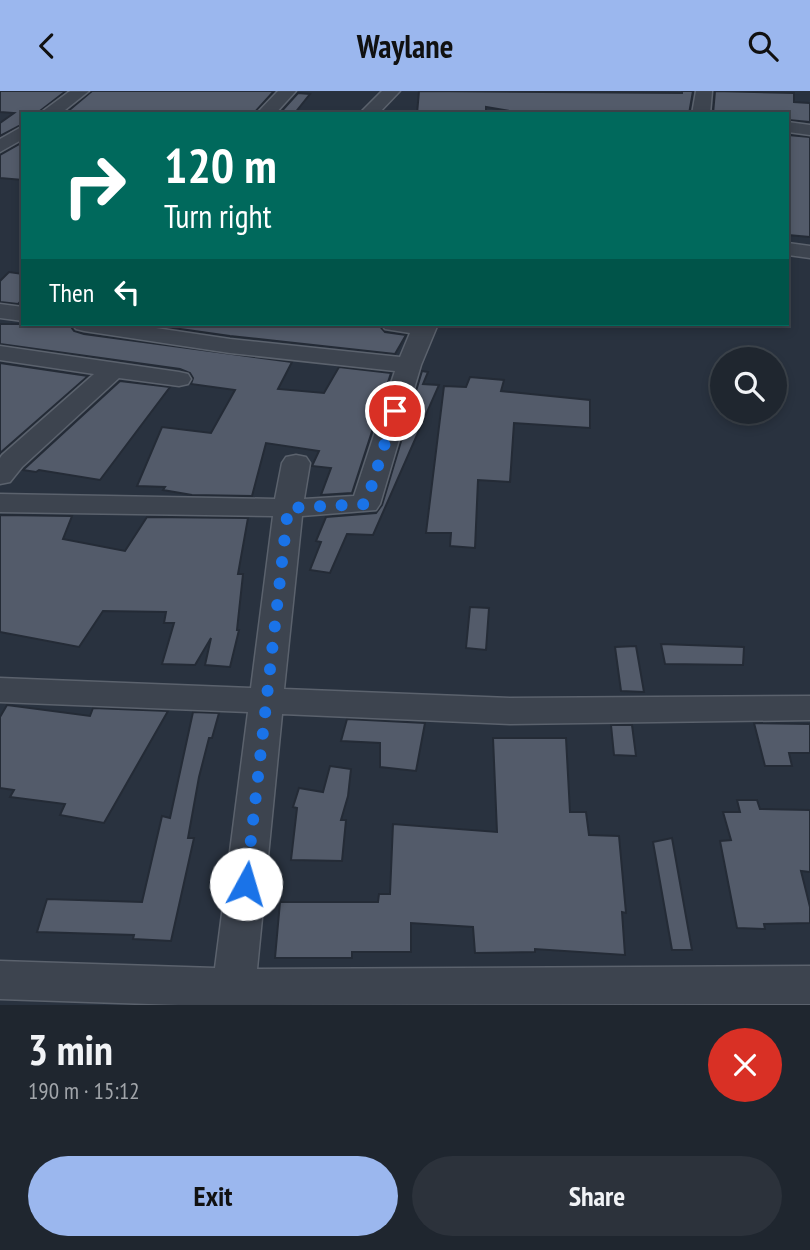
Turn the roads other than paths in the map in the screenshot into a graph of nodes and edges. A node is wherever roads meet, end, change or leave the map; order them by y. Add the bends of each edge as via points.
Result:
1 (81, 91) edge
2 (288, 91) edge
3 (391, 91) edge
4 (704, 91) edge
5 (51, 112) edge
6 (267, 112) edge
7 (370, 112) edge
8 (701, 112) edge
9 (789, 127) edge
10 (810, 129) edge
11 (21, 132) edge
12 (0, 146) edge
13 (789, 249) edge
14 (810, 251) edge
15 (0, 311) edge
16 (21, 314) edge
17 (97, 326) edge
18 (425, 326) edge
19 (0, 353) edge
20 (409, 365) junction
21 (114, 369) junction
22 (179, 379) dead end
23 (296, 463) dead end
24 (0, 476) edge
25 (0, 503) edge
26 (288, 508) junction
27 (0, 690) edge
28 (266, 700) junction
29 (810, 708) edge
30 (0, 980) edge
31 (810, 985) edge
32 (233, 997) edge

1 - 5 street
2 - 6 street
3 - 7 street
4 - 8 street
9 - 10 street
11 - 12 street
13 - 14 street
15 - 16 street
17 - 20 street
18 - 20 street
19 - 21 street
20 - 26 street via 366,504
21 - 22 street
21 - 24 street
23 - 26 street
25 - 26 street
26 - 28 street
27 - 28 street
28 - 29 street via 510,711
28 - 32 street
30 - 32 street
31 - 32 street

